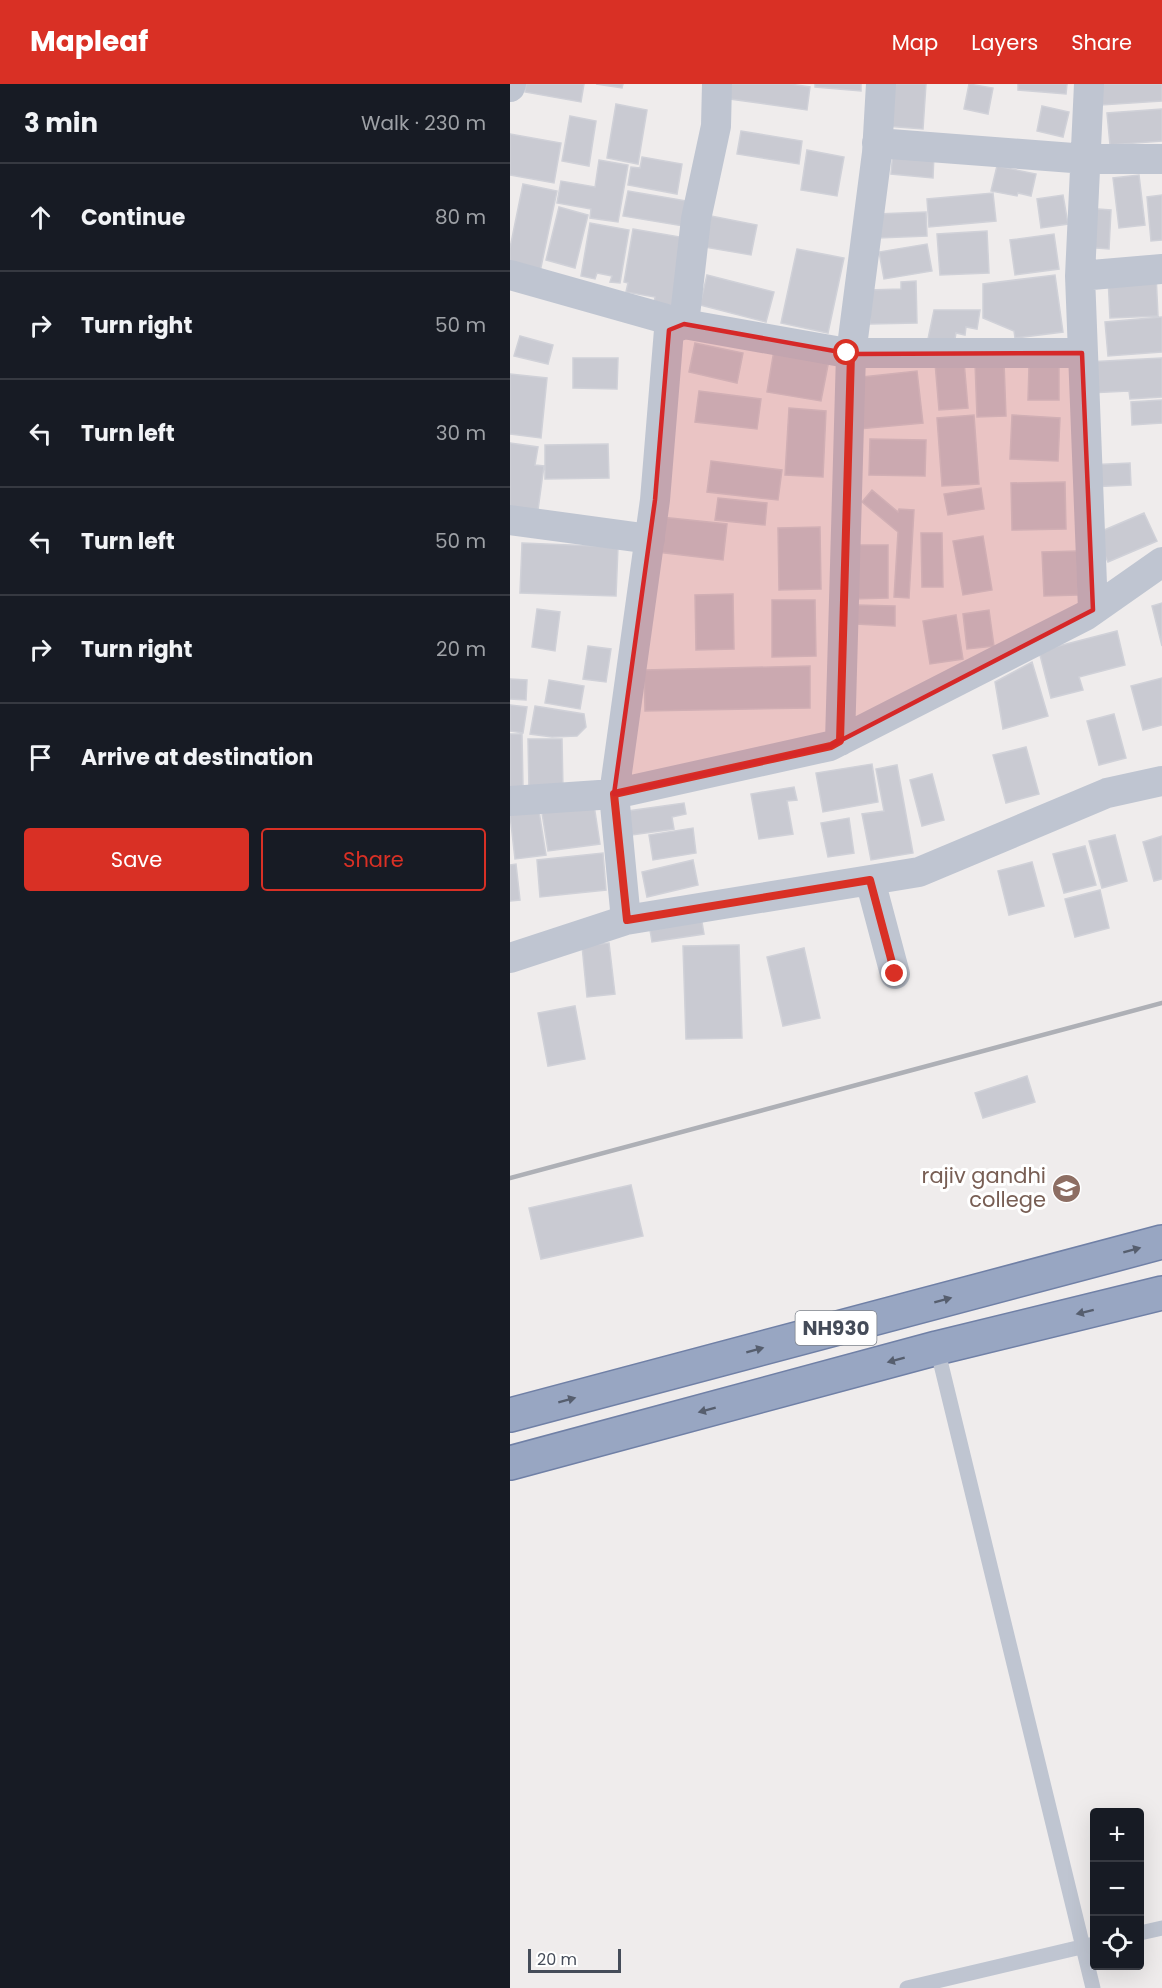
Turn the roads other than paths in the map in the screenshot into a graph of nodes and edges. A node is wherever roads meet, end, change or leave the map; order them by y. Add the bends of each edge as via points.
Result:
1 (717, 84) edge
2 (881, 84) edge
3 (1089, 84) edge
4 (877, 143) junction
5 (1086, 159) junction
6 (1162, 159) edge
7 (1162, 269) edge
8 (510, 275) edge
9 (1080, 276) junction
10 (684, 324) junction
11 (1082, 353) junction
12 (851, 354) junction
13 (510, 519) edge
14 (650, 539) junction
15 (1162, 562) edge
16 (1093, 610) junction
17 (840, 741) junction
18 (1162, 781) edge
19 (614, 794) junction
20 (510, 801) edge
21 (870, 880) junction
22 (627, 920) junction
23 (510, 958) edge
24 (895, 974) dead end
25 (1162, 1242) edge
26 (1162, 1293) edge
27 (937, 1348) junction
28 (510, 1415) edge
29 (510, 1463) edge
30 (1162, 1928) edge
31 (1144, 1932) edge
32 (1089, 1945) edge
33 (907, 1988) edge
34 (1093, 1988) edge

1 - 10 street via 716,126 696,219
2 - 4 street
3 - 5 street
4 - 5 street
4 - 12 street
5 - 6 street
5 - 9 street
7 - 9 street
8 - 10 street
9 - 11 street
10 - 12 street
10 - 14 street via 669,330
11 - 12 street
11 - 16 street
12 - 17 street
13 - 14 street
14 - 19 street
15 - 16 street
16 - 17 street
17 - 19 street
18 - 21 street via 1107,793 919,872
19 - 20 street
19 - 22 street
21 - 22 street
21 - 24 street
22 - 23 street
28 -> 25 highway, NH930
26 -> 27 highway, NH930
27 -> 29 highway, NH930
27 - 32 lane
30 - 31 lane
32 - 33 lane
32 - 34 lane

